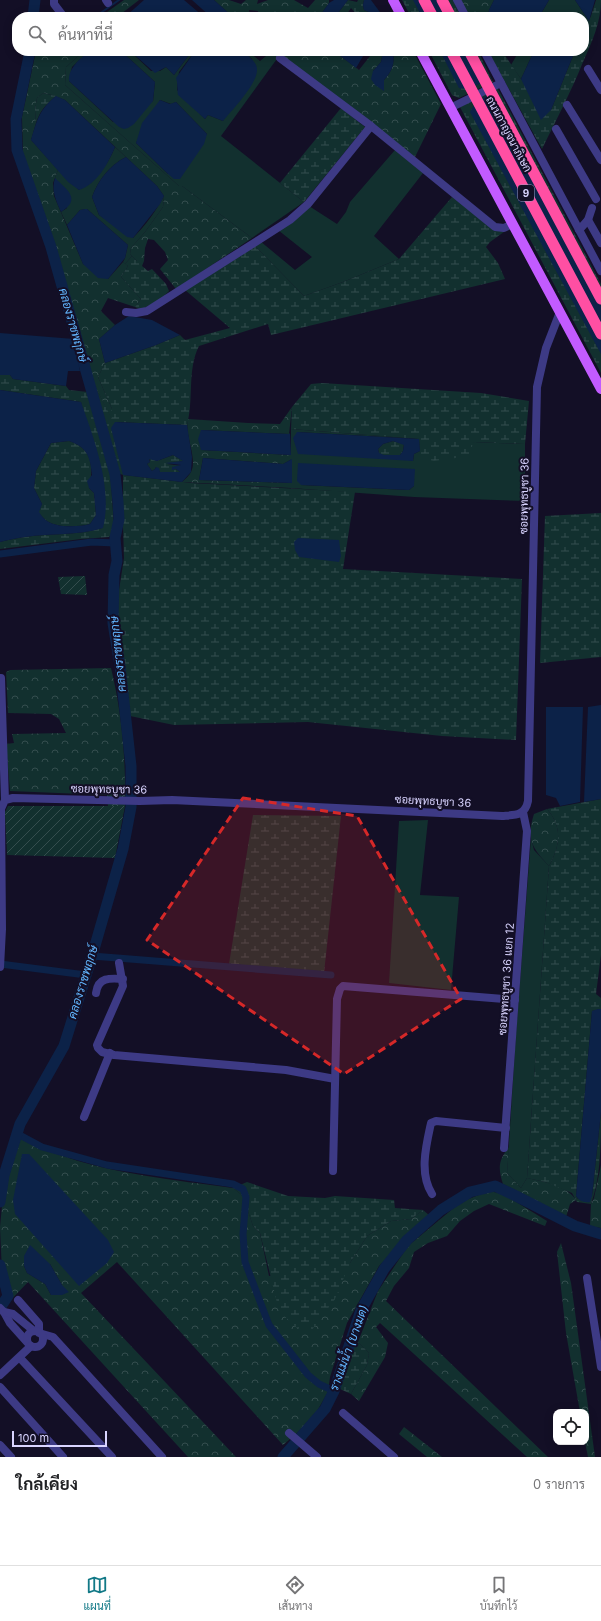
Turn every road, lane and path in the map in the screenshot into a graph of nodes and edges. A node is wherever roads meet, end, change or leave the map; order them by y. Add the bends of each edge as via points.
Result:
1 (54, 0) edge
2 (393, 0) edge
3 (424, 0) edge
4 (442, 0) edge
5 (457, 0) edge
6 (59, 12) edge
7 (399, 12) edge
8 (430, 12) edge
9 (448, 12) edge
10 (463, 12) edge
11 (423, 56) edge
12 (454, 56) edge
13 (472, 56) edge
14 (487, 56) edge
15 (280, 58) dead end
16 (588, 69) dead end
17 (501, 83) junction
18 (601, 90) edge
19 (567, 105) dead end
20 (450, 108) junction
21 (371, 126) junction
22 (556, 129) dead end
23 (601, 160) edge
24 (596, 201) edge
25 (588, 220) junction
26 (512, 224) junction
27 (579, 230) junction
28 (601, 243) edge
29 (600, 267) edge
30 (601, 299) edge
31 (126, 312) dead end
32 (560, 312) junction
33 (601, 334) edge
34 (601, 388) edge
35 (2, 678) dead end
36 (5, 800) junction
37 (523, 812) junction
38 (119, 963) dead end
39 (0, 967) edge
40 (123, 979) junction
41 (96, 993) dead end
42 (515, 1000) junction
43 (110, 1054) junction
44 (335, 1079) junction
45 (84, 1117) dead end
46 (506, 1128) junction
47 (504, 1148) dead end
48 (333, 1171) dead end
49 (432, 1194) dead end
50 (587, 1278) dead end
51 (18, 1300) dead end
52 (2, 1310) edge
53 (601, 1314) edge
54 (592, 1316) junction
55 (37, 1332) junction
56 (29, 1344) junction
57 (20, 1358) junction
58 (601, 1367) edge
59 (0, 1376) edge
60 (0, 1387) edge
61 (342, 1414) dead end
62 (289, 1433) dead end
63 (0, 1445) edge
64 (11, 1457) edge
65 (63, 1457) edge
66 (112, 1457) edge
67 (162, 1457) edge
68 (317, 1457) edge
69 (394, 1457) edge

1 - 6 street
2 - 7 main road
3 - 8 highway
4 - 9 highway
5 - 10 street
11 - 20 main road
12 - 33 highway, ถนนกาญจนาภิเษก / 9, bridge
13 - 30 highway, ถนนกาญจนาภิเษก / 9, bridge
14 - 17 street
15 - 21 street
16 - 18 street
17 - 20 street
17 - 27 street
19 - 23 street
20 - 26 main road
21 - 26 street via 495,227 504,228
21 - 31 street via 308,204 295,216 147,311 136,314
22 - 24 street
24 - 25 street
25 - 27 street
25 - 28 street
26 - 32 main road
27 - 29 street
32 - 34 main road
32 - 37 street, ซอยพุทธบูชา 36 via 546,348 538,387 528,801
35 - 36 street
36 - 37 street, ซอยพุทธบูชา 36 via 13,798 236,802 502,816 518,815
36 - 39 street via 1,809
37 - 42 street, ซอยพุทธบูชา 36 แยก 12 via 528,831
38 - 40 street
40 - 41 street via 104,979 97,987
40 - 43 street via 122,992 97,1045 102,1052
42 - 44 street via 344,986 338,992 337,999
42 - 46 street, ซอยพุทธบูชา 36 แยก 12
43 - 44 street via 286,1070
43 - 45 street
44 - 48 street
46 - 47 street, ซอยพุทธบูชา 36 แยก 12
46 - 49 street via 436,1121 431,1123 424,1156 425,1178
50 - 54 street
51 - 55 street via 39,1324
52 - 55 street via 13,1314
52 - 56 street
53 - 54 street
54 - 58 street
55 - 56 street via 28,1335
55 - 56 street via 42,1337 42,1342 36,1347
55 - 67 street via 53,1337
56 - 57 street
57 - 59 street
57 - 66 street
60 - 65 street
61 - 69 street
62 - 68 street
63 - 64 street

